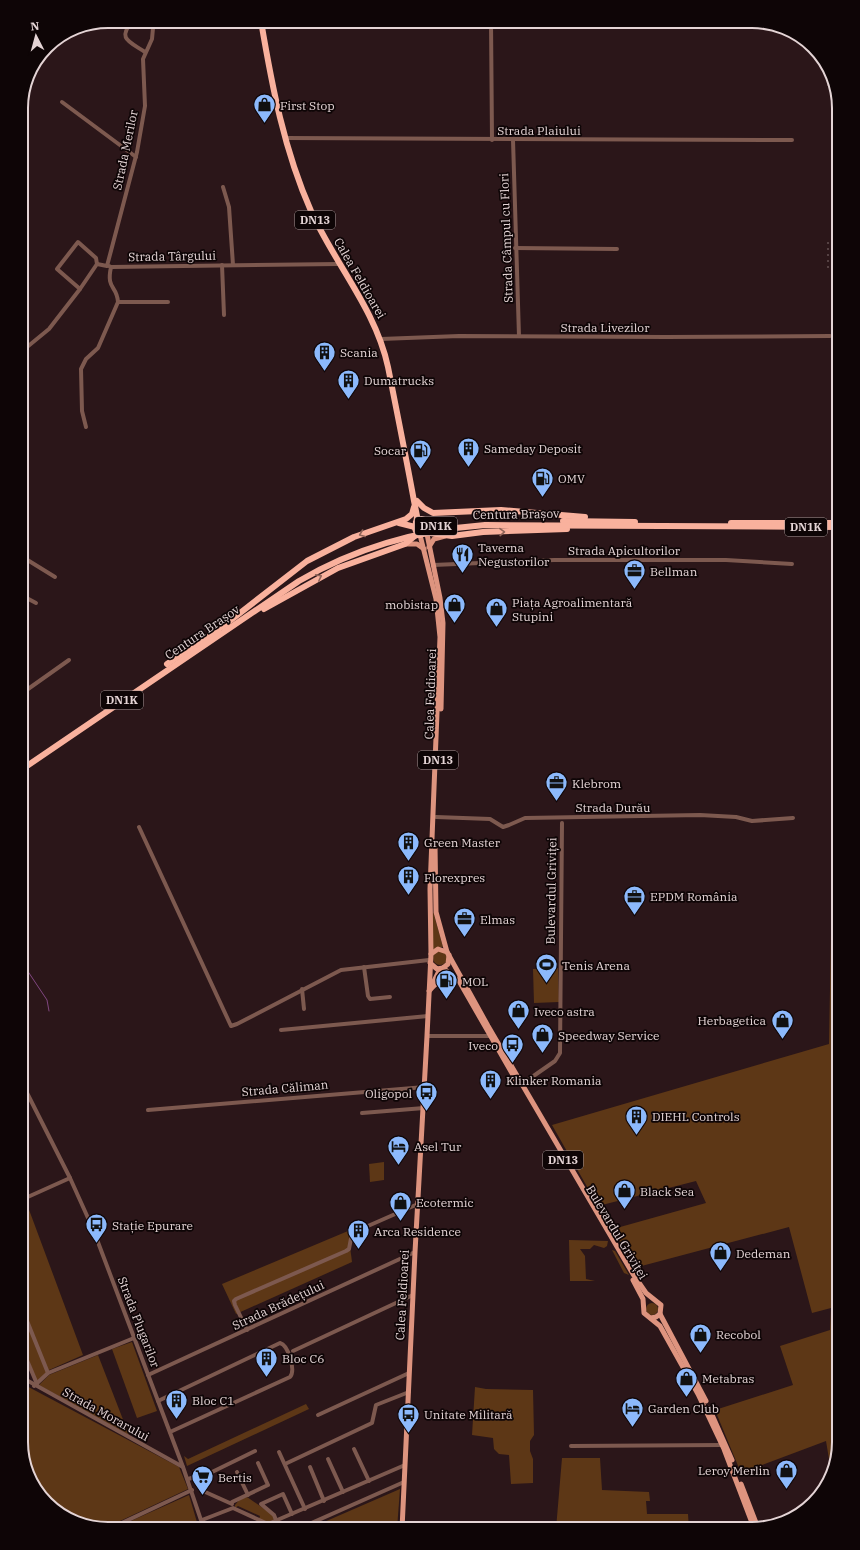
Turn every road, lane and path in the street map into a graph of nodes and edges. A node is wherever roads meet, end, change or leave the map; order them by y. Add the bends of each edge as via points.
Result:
1 (127, 28) edge
2 (153, 28) dead end
3 (262, 28) edge
4 (491, 28) edge
5 (145, 52) junction
6 (62, 102) dead end
7 (285, 138) junction
8 (492, 140) junction
9 (513, 140) junction
10 (792, 140) dead end
11 (136, 157) junction
12 (223, 187) dead end
13 (515, 248) junction
14 (617, 249) dead end
15 (97, 264) junction
16 (339, 264) junction
17 (222, 265) junction
18 (234, 265) junction
19 (109, 266) junction
20 (80, 289) junction
21 (118, 302) junction
22 (168, 302) dead end
23 (224, 315) dead end
24 (519, 336) junction
25 (830, 336) dead end
26 (381, 339) junction
27 (28, 346) edge
28 (86, 427) dead end
29 (416, 501) junction
30 (442, 513) junction
31 (426, 520) junction
32 (399, 523) junction
33 (604, 523) junction
34 (832, 523) edge
35 (415, 525) junction
36 (773, 525) junction
37 (832, 527) edge
38 (423, 534) junction
39 (452, 536) junction
40 (405, 544) junction
41 (427, 548) junction
42 (28, 560) edge
43 (792, 564) dead end
44 (433, 565) junction
45 (55, 577) dead end
46 (28, 599) edge
47 (36, 603) dead end
48 (223, 629) junction
49 (69, 660) dead end
50 (28, 689) edge
51 (28, 760) edge
52 (28, 765) edge
53 (436, 817) junction
54 (793, 818) dead end
55 (562, 823) dead end
56 (139, 828) dead end
57 (448, 953) junction
58 (431, 954) junction
59 (430, 962) junction
60 (364, 967) junction
61 (442, 968) junction
62 (462, 982) junction
63 (302, 989) junction
64 (429, 991) junction
65 (390, 997) dead end
66 (304, 1009) dead end
67 (428, 1016) junction
68 (281, 1030) dead end
69 (427, 1036) junction
70 (489, 1036) junction
71 (522, 1084) junction
72 (425, 1087) junction
73 (28, 1095) edge
74 (424, 1108) junction
75 (148, 1110) dead end
76 (362, 1114) dead end
77 (70, 1178) junction
78 (28, 1197) edge
79 (418, 1204) junction
80 (415, 1252) junction
81 (412, 1295) junction
82 (654, 1300) junction
83 (643, 1305) junction
84 (660, 1314) junction
85 (651, 1318) junction
86 (28, 1323) edge
87 (247, 1330) junction
88 (134, 1338) junction
89 (293, 1351) dead end
90 (28, 1364) edge
91 (48, 1373) junction
92 (410, 1373) junction
93 (148, 1375) junction
94 (28, 1381) edge
95 (36, 1385) junction
96 (409, 1392) junction
97 (158, 1401) junction
98 (318, 1415) dead end
99 (170, 1432) junction
100 (722, 1445) junction
101 (571, 1446) dead end
102 (354, 1449) dead end
103 (255, 1452) dead end
104 (279, 1452) dead end
105 (328, 1459) dead end
106 (258, 1463) dead end
107 (284, 1464) junction
108 (405, 1465) junction
109 (183, 1467) junction
110 (310, 1468) dead end
111 (237, 1472) dead end
112 (188, 1479) junction
113 (369, 1481) junction
114 (404, 1482) junction
115 (192, 1490) junction
116 (203, 1491) dead end
117 (344, 1492) junction
118 (248, 1495) junction
119 (324, 1501) junction
120 (232, 1502) junction
121 (233, 1508) junction
122 (305, 1509) junction
123 (292, 1514) junction
124 (202, 1520) joint
125 (276, 1520) junction
126 (124, 1522) edge
127 (261, 1522) edge
128 (270, 1522) edge
129 (314, 1522) edge
130 (402, 1522) edge
131 (752, 1522) edge
132 (756, 1522) edge

1 - 5 street via 125,38
2 - 5 street, Strada Merilor via 152,39
3 - 7 highway, Calea Feldioarei / DN13 via 275,102
4 - 8 street
5 - 11 street, Strada Merilor via 145,106
6 - 11 street
7 - 8 street, Strada Plaiului
7 - 16 highway, Calea Feldioarei / DN13 via 311,210
8 - 9 street, Strada Plaiului
9 - 10 street, Strada Plaiului
9 - 13 street, Strada Câmpul cu Flori
11 - 19 street, Strada Merilor
12 - 18 street, Strada Târgului via 230,207
13 - 14 street
13 - 24 street, Strada Câmpul cu Flori
15 - 19 street
15 - 20 street
15 - 20 street via 96,258 79,242 57,269
16 - 18 street, Strada Târgului
16 - 26 highway, Calea Feldioarei / DN13
17 - 18 street, Strada Târgului
17 - 19 street, Strada Târgului
17 - 23 street
19 - 21 street, Strada Merilor via 109,282
20 - 27 street via 49,329
21 - 22 street
21 - 28 street via 98,348 86,359 81,368 82,411
24 - 25 street, Strada Livezilor
24 - 26 street, Strada Livezilor
26 - 29 highway, Calea Feldioarei / DN13
29 - 30 highway via 427,511
29 - 31 highway, Calea Feldioarei / DN13
29 - 32 highway via 412,514
29 - 35 highway, Calea Feldioarei / DN13
30 - 31 highway
30 - 33 highway, DN1K via 489,510 590,518
31 - 35 highway
31 - 38 highway, DN13 via 430,525
32 - 35 highway
32 -> 48 highway via 354,537 307,561
33 - 36 highway, Centura Brașov / DN1K
39 -> 33 highway
33 - 48 highway, Centura Brașov / DN1K via 446,524 406,532 331,559 296,577
34 - 36 highway, Centura Brașov / DN1K
35 - 38 highway, DN13
36 - 37 highway, Centura Brașov / DN1K
38 - 39 highway
38 - 40 highway
38 - 41 main road, Calea Feldioarei / DN13
39 - 41 main road via 437,538
40 - 41 main road via 414,543
48 -> 40 highway via 338,568
41 - 44 main road, Calea Feldioarei / DN13
41 - 58 main road, Calea Feldioarei / DN13 via 440,637 430,889
42 - 45 street
43 - 44 street, Strada Apicultorilor via 726,560 554,560
44 - 53 main road, Calea Feldioarei / DN13 via 444,637
46 - 47 street
48 - 51 highway, Centura Brașov / DN1K
48 - 52 highway, Centura Brașov / DN1K
49 - 50 street
53 - 54 street, Strada Durău via 490,820 503,826 522,818 555,817 700,816 736,817 752,821
53 - 57 main road, Calea Feldioarei / DN13 via 435,901 438,924
55 - 71 street, Bulevardul Griviței via 560,1054 555,1061
56 - 63 street via 231,1026
57 - 58 main road via 438,949
57 - 61 main road, Calea Feldioarei via 448,964
57 - 62 main road, Bulevardul Griviței / DN13
58 - 59 main road, Calea Feldioarei / DN13
59 - 60 street
59 - 61 main road, DN13 via 434,968
59 - 64 main road, Calea Feldioarei
60 - 63 street via 335,972
60 - 65 street via 370,999
61 - 62 main road, Bulevardul Griviței / DN13
61 - 64 main road, Calea Feldioarei
62 - 64 main road via 449,978 442,980
62 - 70 main road, Bulevardul Griviței / DN13
62 - 71 main road, Bulevardul Griviței
63 - 66 street
64 - 67 main road, Calea Feldioarei
67 - 68 street
67 - 69 main road, Calea Feldioarei
69 - 70 street
69 - 72 main road, Calea Feldioarei
70 - 83 main road, Bulevardul Griviței / DN13 via 642,1295
71 - 82 main road, Bulevardul Griviței via 633,1274
72 - 74 main road, Calea Feldioarei
72 - 75 street, Strada Căliman
73 - 77 street, Strada Plugarilor
74 - 76 street
74 - 79 main road, Calea Feldioarei
77 - 78 street
77 - 88 street, Strada Plugarilor via 94,1232
79 - 80 main road, Calea Feldioarei
79 - 87 street via 352,1234 346,1251 236,1299 235,1306
80 - 81 main road, Calea Feldioarei
80 - 87 street, Strada Brădețului
81 - 89 street
81 - 92 main road, Calea Feldioarei
82 - 83 main road
82 - 84 main road via 661,1305
83 - 85 main road via 644,1314
84 - 85 main road
84 - 132 main road via 712,1415
85 - 100 main road via 658,1323 674,1349
86 - 91 street
87 - 93 street, Strada Brădețului
88 - 91 street
88 - 93 street, Strada Plugarilor
90 - 95 street
91 - 95 street
92 - 96 main road, Calea Feldioarei
92 - 98 street
93 - 97 street, Strada Plugarilor
94 - 95 street, Strada Morarului
95 - 109 street, Strada Morarului
96 - 107 street via 376,1405 372,1423
96 - 108 main road, Calea Feldioarei
97 - 99 street, Strada Plugarilor
97 - 99 street via 280,1343 284,1345 293,1367 290,1377
99 - 109 street, Strada Plugarilor
100 - 101 street
100 - 131 main road
102 - 113 street
103 - 112 street via 210,1473
104 - 107 street
105 - 117 street
106 - 118 street via 268,1485
107 - 122 street
108 - 113 street
108 - 114 main road, Calea Feldioarei
109 - 112 street, Strada Plugarilor
110 - 119 street
111 - 118 street
112 - 115 street, Strada Plugarilor
113 - 117 street
114 - 129 street
114 - 130 main road, Calea Feldioarei
115 - 124 street, Strada Plugarilor
115 - 126 street
116 - 120 street
117 - 119 street
118 - 120 street
119 - 122 street
120 - 121 street
121 - 124 street
121 - 127 street
122 - 123 street
123 - 125 street
123 - 125 street via 283,1494 261,1504
125 - 128 street

